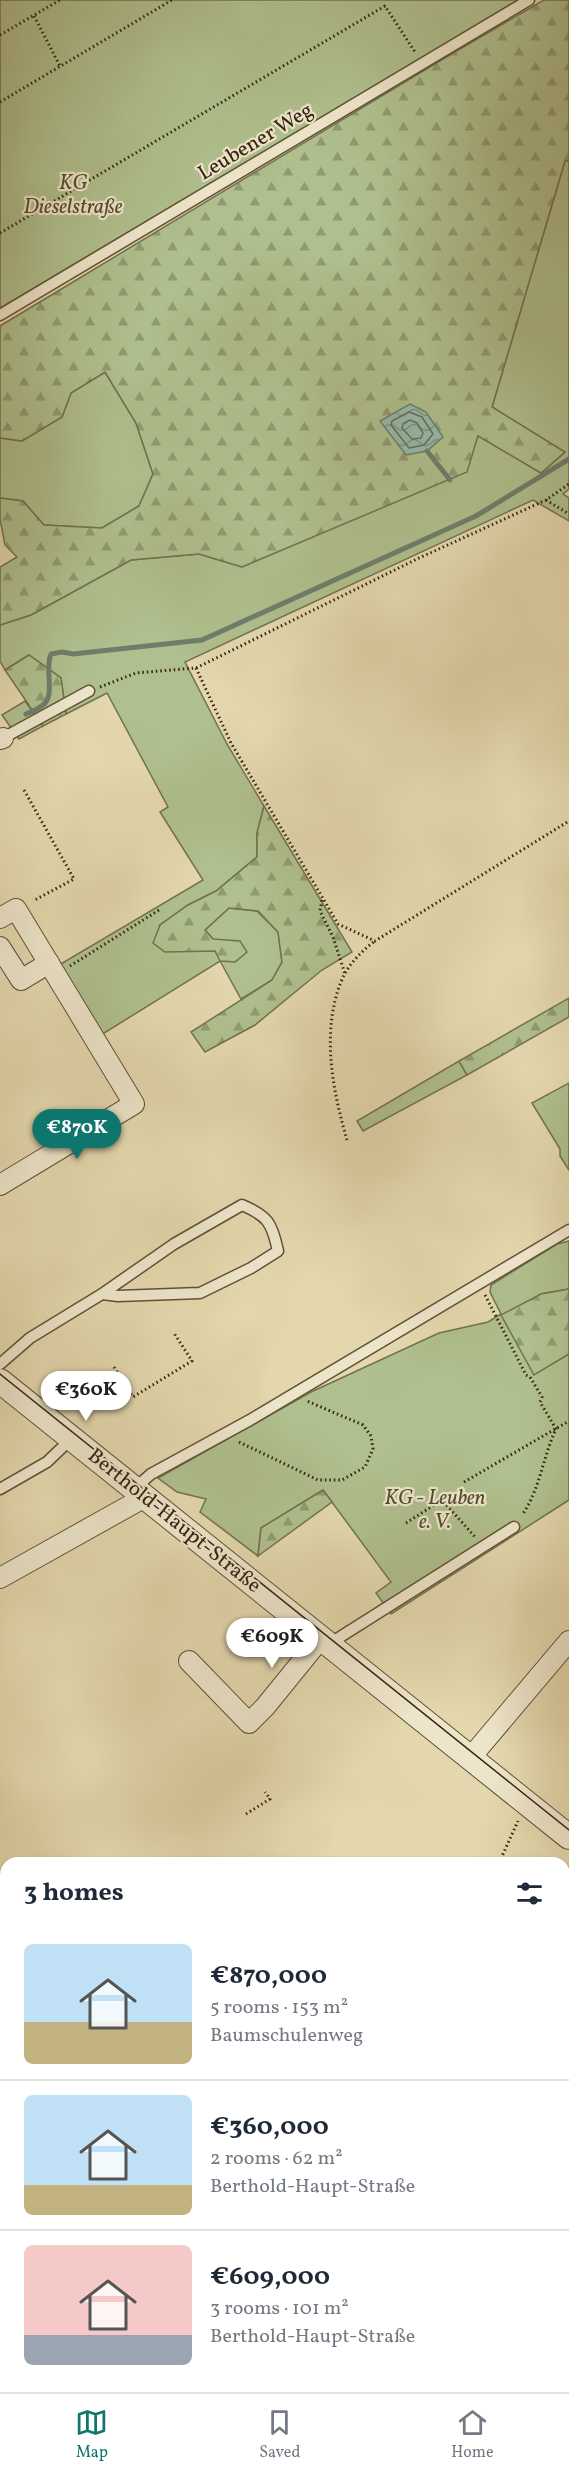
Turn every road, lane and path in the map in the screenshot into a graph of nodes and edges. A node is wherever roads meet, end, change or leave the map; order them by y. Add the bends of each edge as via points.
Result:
1 (60, 0) edge
2 (172, 0) edge
3 (529, 0) edge
4 (34, 16) junction
5 (0, 35) edge
6 (423, 64) junction
7 (60, 66) junction
8 (0, 102) edge
9 (0, 233) edge
10 (0, 315) edge
11 (569, 484) edge
12 (546, 500) junction
13 (569, 514) edge
14 (196, 668) junction
15 (89, 691) joint
16 (2, 738) edge
17 (24, 790) dead end
18 (569, 821) edge
19 (322, 898) junction
20 (27, 904) dead end
21 (159, 910) dead end
22 (0, 918) edge
23 (375, 940) junction
24 (0, 946) edge
25 (52, 969) junction
26 (345, 974) junction
27 (347, 1140) dead end
28 (0, 1185) edge
29 (569, 1230) edge
30 (478, 1282) junction
31 (102, 1294) junction
32 (174, 1333) dead end
33 (0, 1364) edge
34 (114, 1367) dead end
35 (0, 1381) edge
36 (292, 1394) junction
37 (569, 1421) edge
38 (556, 1429) junction
39 (224, 1434) junction
40 (72, 1438) junction
41 (464, 1482) dead end
42 (0, 1489) edge
43 (140, 1492) junction
44 (406, 1523) dead end
45 (514, 1527) joint
46 (484, 1546) junction
47 (0, 1578) edge
48 (325, 1641) junction
49 (569, 1641) edge
50 (563, 1654) edge
51 (189, 1661) dead end
52 (471, 1757) junction
53 (265, 1792) dead end
54 (526, 1802) junction
55 (246, 1814) dead end
56 (569, 1836) edge
57 (502, 1857) edge

1 - 4 path
2 - 7 path
3 - 6 lane, Leubener Weg
4 - 5 path
4 - 7 path
6 - 9 path via 385,6
6 - 10 lane, Leubener Weg
7 - 8 path
11 - 12 path
12 - 13 path
12 - 14 path via 395,569
14 - 15 path via 136,673
14 - 19 path via 231,743
15 - 16 lane
17 - 20 path via 74,879
18 - 23 path
19 - 23 path via 338,924
19 - 26 path via 320,911
21 - 25 path
22 - 25 street via 16,909
23 - 26 path
24 - 25 street via 21,980
25 - 28 street via 134,1104
26 - 27 path via 330,1027 337,1100
29 - 30 lane
30 - 36 lane
30 - 38 path
31 - 31 lane via 200,1293 278,1251 274,1233 262,1213 242,1205 174,1244
31 - 33 lane via 30,1338
32 - 34 path via 192,1361 133,1397
35 - 40 street, Berthold-Haupt-Straße
36 - 39 lane
36 - 39 path via 363,1425 371,1436 373,1449 365,1467 342,1480 318,1480
37 - 38 path
38 - 41 path
38 - 45 path via 530,1504
39 - 43 lane via 151,1474
40 - 42 lane via 47,1462
40 - 43 street, Berthold-Haupt-Straße
43 - 47 street
43 - 48 street, Berthold-Haupt-Straße
44 - 46 path via 442,1500
45 - 46 lane
46 - 48 lane
48 - 51 street via 249,1723
48 - 52 street, Berthold-Haupt-Straße
49 - 50 street
50 - 52 street
52 - 54 street, Berthold-Haupt-Straße
53 - 55 path via 270,1799
54 - 56 street, Berthold-Haupt-Straße
54 - 57 path

